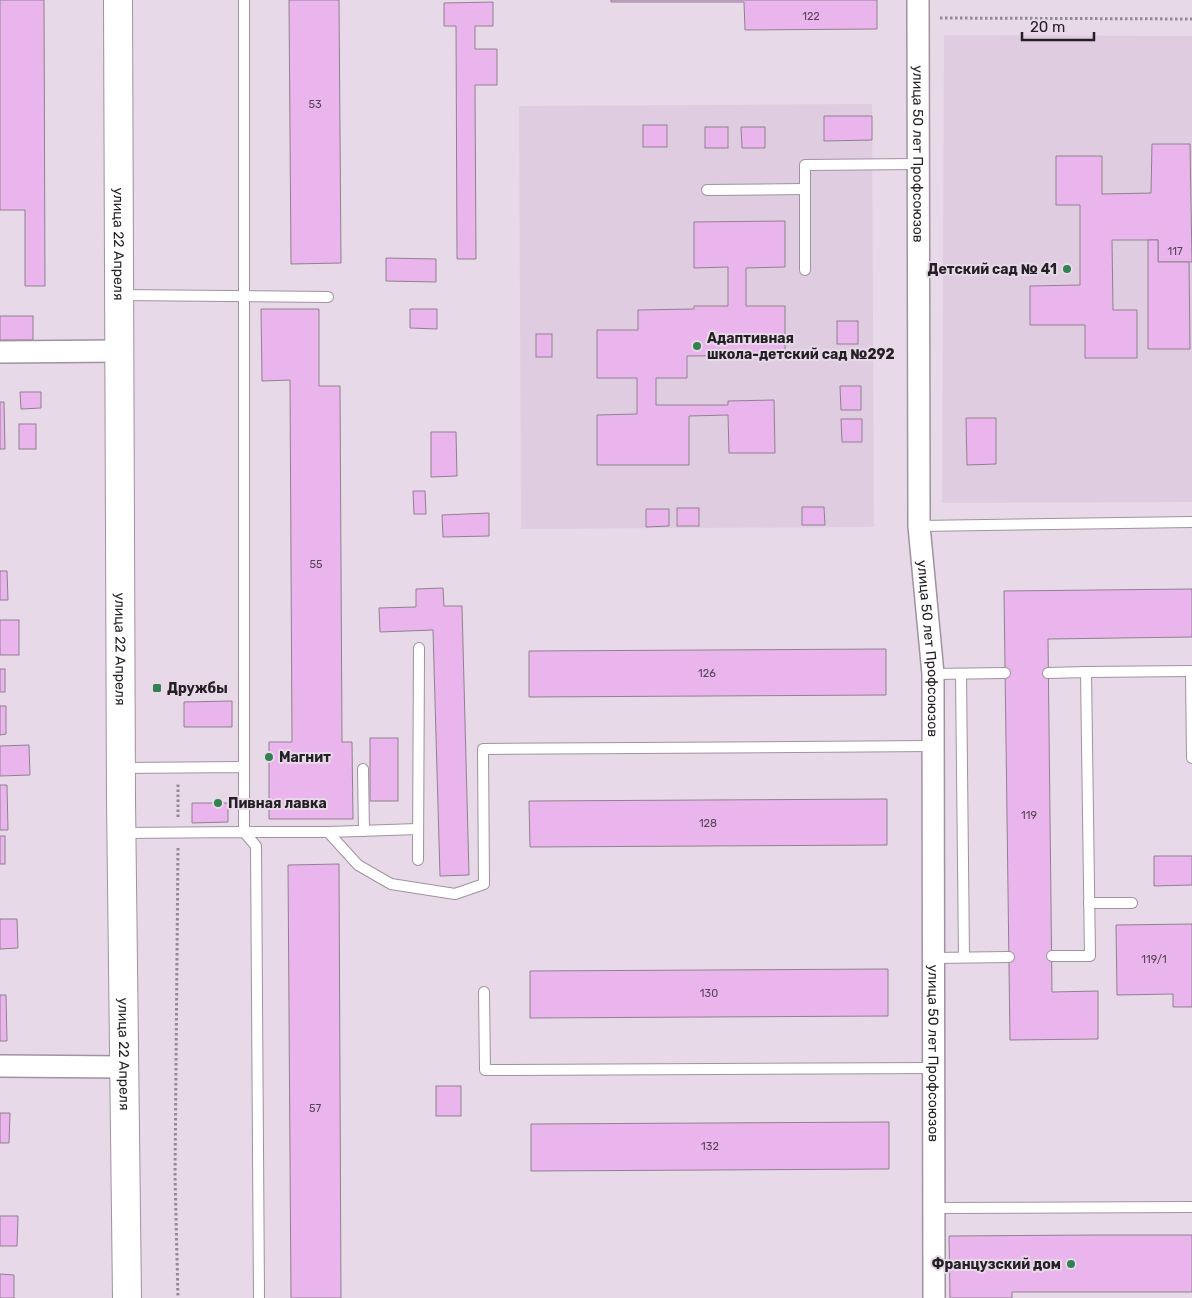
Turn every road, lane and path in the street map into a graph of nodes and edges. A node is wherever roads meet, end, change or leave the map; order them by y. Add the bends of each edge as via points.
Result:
1 (118, 0) edge
2 (244, 0) edge
3 (918, 9) edge
4 (1192, 19) edge
5 (918, 164) junction
6 (805, 189) junction
7 (708, 190) dead end
8 (805, 270) dead end
9 (119, 296) junction
10 (245, 298) junction
11 (328, 298) dead end
12 (120, 351) junction
13 (0, 352) edge
14 (1192, 522) edge
15 (919, 526) junction
16 (419, 648) dead end
17 (1191, 671) edge
18 (1048, 672) dead end
19 (1086, 672) junction
20 (1005, 673) dead end
21 (933, 674) junction
22 (960, 674) junction
23 (933, 746) junction
24 (1192, 758) edge
25 (244, 767) junction
26 (121, 768) junction
27 (178, 768) junction
28 (363, 769) dead end
29 (418, 830) junction
30 (364, 831) junction
31 (121, 832) junction
32 (178, 832) junction
33 (244, 832) junction
34 (328, 832) junction
35 (418, 860) dead end
36 (1132, 903) dead end
37 (1089, 904) junction
38 (1052, 956) dead end
39 (964, 957) junction
40 (1009, 957) dead end
41 (934, 958) junction
42 (484, 992) dead end
43 (0, 1066) edge
44 (124, 1067) junction
45 (935, 1068) junction
46 (1192, 1207) edge
47 (934, 1208) junction
48 (127, 1298) edge
49 (178, 1298) edge
50 (259, 1298) edge
51 (934, 1298) edge

1 - 9 main road, улица 22 Апреля
2 - 10 lane
3 - 4 path
3 - 5 street, улица 50 лет Профсоюзов
5 - 6 lane via 805,165
5 - 15 street, улица 50 лет Профсоюзов
6 - 7 lane
6 - 8 lane
9 - 10 lane
9 - 12 main road, улица 22 Апреля
10 - 11 lane
10 - 25 lane
12 - 13 street
12 - 26 main road, улица 22 Апреля
14 - 15 lane
15 - 21 street, улица 50 лет Профсоюзов
16 - 29 lane
17 - 19 lane
17 - 24 lane
18 - 19 lane
19 - 37 lane
20 - 22 lane
21 - 22 lane
21 - 23 street, улица 50 лет Профсоюзов
22 - 39 lane
23 - 34 lane via 483,749 484,884 455,894 391,884 358,865
23 - 41 street, улица 50 лет Профсоюзов
25 - 27 lane
25 - 33 lane
26 - 27 lane
26 - 31 main road, улица 22 Апреля
27 - 32 path
28 - 30 lane
29 - 30 lane
29 - 35 lane
30 - 34 lane
31 - 32 lane
31 - 44 main road, улица 22 Апреля
32 - 33 lane
32 - 49 path via 175,1176
33 - 34 lane
33 - 50 lane via 256,846
36 - 37 lane
37 - 38 lane via 1090,956
39 - 40 lane
39 - 41 lane
41 - 45 street, улица 50 лет Профсоюзов
42 - 45 lane via 485,1070
43 - 44 street
44 - 48 main road, улица 22 Апреля
45 - 47 street, улица 50 лет Профсоюзов
46 - 47 lane
47 - 51 street, улица 50 лет Профсоюзов

